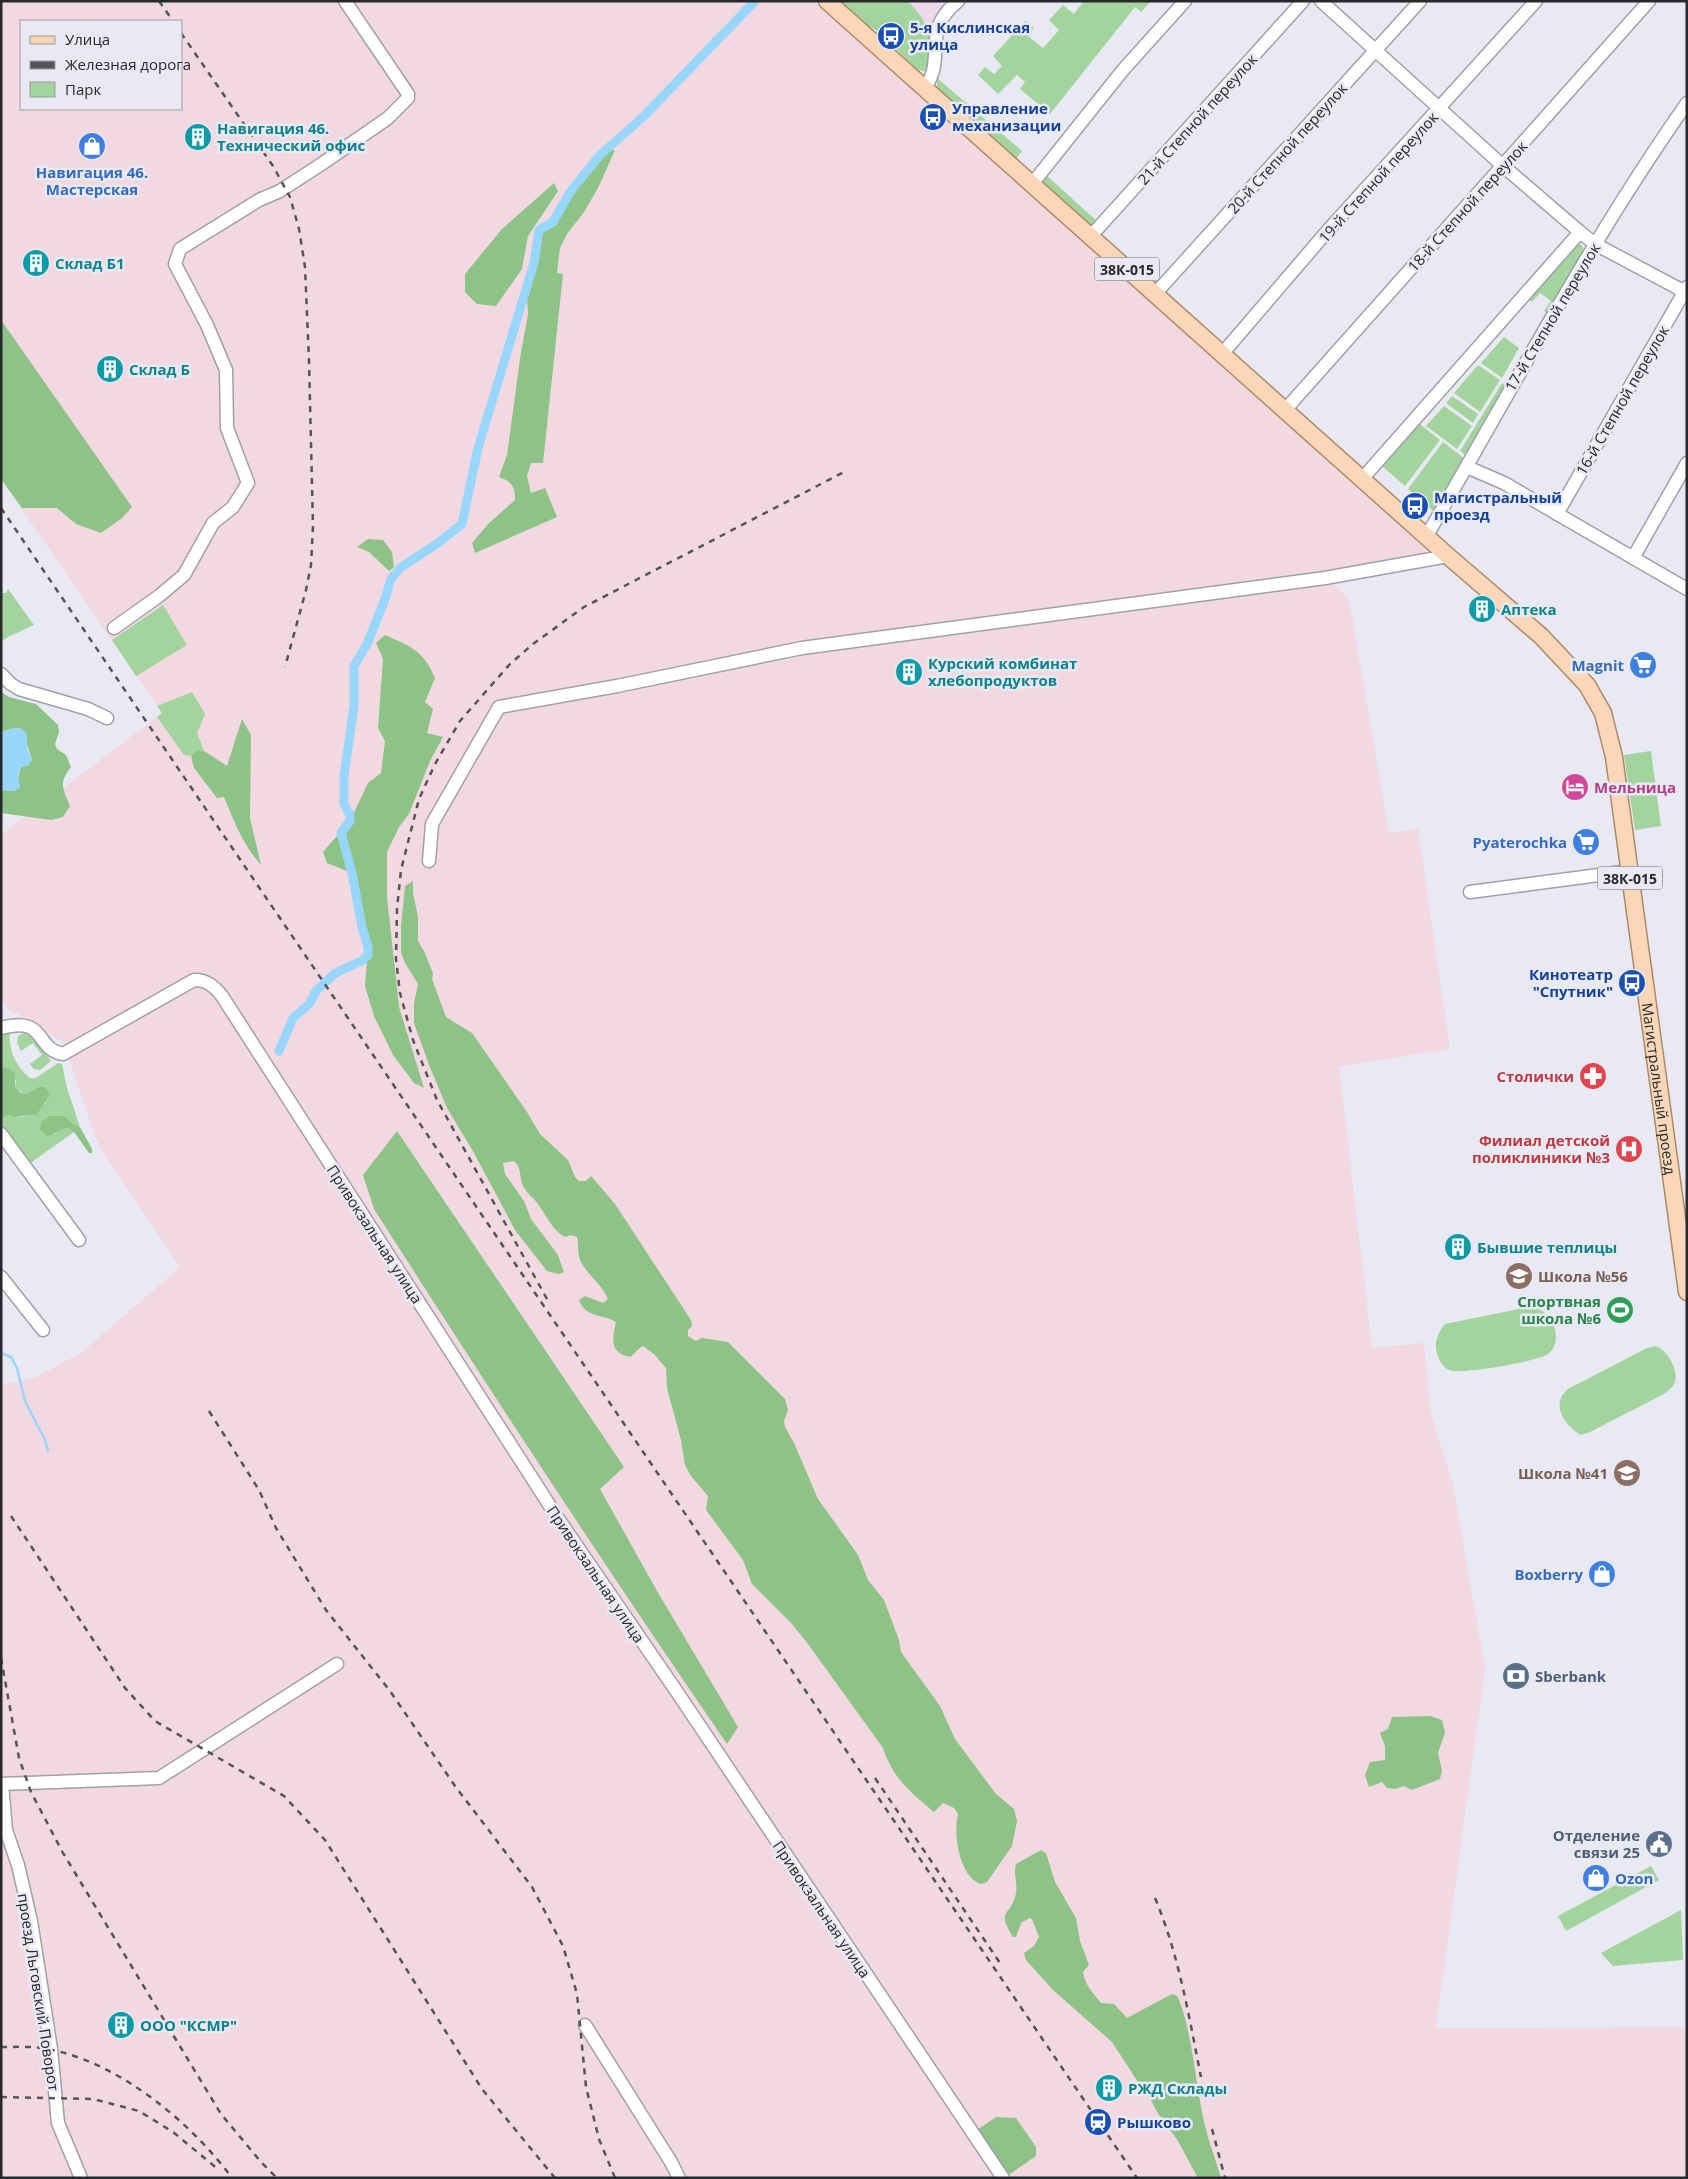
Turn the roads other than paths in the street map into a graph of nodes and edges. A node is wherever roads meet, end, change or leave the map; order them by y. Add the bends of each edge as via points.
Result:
1 (345, 1) edge
2 (827, 1) edge
3 (958, 1) edge
4 (1185, 1) edge
5 (1303, 1) edge
6 (1322, 1) edge
7 (1420, 1) edge
8 (1536, 1) edge
9 (1649, 1) edge
10 (1376, 50) junction
11 (924, 89) junction
12 (1687, 103) edge
13 (1439, 109) junction
14 (1503, 166) junction
15 (1032, 184) junction
16 (1580, 232) junction
17 (1090, 237) junction
18 (1595, 244) junction
19 (1686, 291) edge
20 (1155, 294) junction
21 (1222, 354) junction
22 (1286, 410) junction
23 (1687, 464) edge
24 (1467, 467) junction
25 (1362, 479) junction
26 (1557, 514) junction
27 (1426, 536) junction
28 (1448, 556) junction
29 (1633, 558) junction
30 (1687, 588) edge
31 (114, 628) dead end
32 (1, 674) edge
33 (107, 718) dead end
34 (429, 861) dead end
35 (1630, 871) junction
36 (1470, 892) dead end
37 (1, 1028) edge
38 (1, 1134) edge
39 (79, 1240) dead end
40 (1, 1277) edge
41 (1687, 1292) edge
42 (43, 1330) dead end
43 (337, 1664) dead end
44 (1, 1784) edge
45 (585, 2025) dead end
46 (81, 2178) edge
47 (679, 2178) edge
48 (1003, 2178) edge

1 - 31 street via 408,98 388,118 315,168 180,249 175,264 226,370 227,428 248,483 233,507 213,522 184,575
2 - 11 main road, Магистральный проезд / 38К-015
3 - 11 street via 937,27 935,66
4 - 15 street via 1123,70
5 - 17 street, 21-й Степной переулок
6 - 10 street
7 - 10 street, 20-й Степной переулок
8 - 13 street, 19-й Степной переулок
9 - 14 street, 18-й Степной переулок
10 - 13 street
10 - 20 street, 20-й Степной переулок
11 - 15 main road, Магистральный проезд / 38К-015
12 - 18 street, 17-й Степной переулок
13 - 14 street
13 - 21 street, 19-й Степной переулок via 1330,228
14 - 16 street
14 - 22 street, 18-й Степной переулок
15 - 17 main road, Магистральный проезд / 38К-015
16 - 18 street
16 - 25 street, 17-й Степной переулок
17 - 20 main road, Магистральный проезд / 38К-015
18 - 19 street
18 - 24 street, 17-й Степной переулок
19 - 26 street, 16-й Степной переулок
20 - 21 main road, Магистральный проезд / 38К-015
21 - 22 main road, Магистральный проезд / 38К-015
22 - 25 main road, Магистральный проезд / 38К-015
23 - 29 street
24 - 26 street via 1504,483
24 - 27 street, 17-й Степной переулок
25 - 27 main road, Магистральный проезд / 38К-015
26 - 29 street
27 - 28 main road, Магистральный проезд / 38К-015
28 - 34 street via 1316,579 802,648 499,707 432,824
28 - 35 main road, Магистральный проезд / 38К-015 via 1541,636 1573,668 1597,700 1614,757
29 - 30 street
32 - 33 street via 19,689 88,709
35 - 36 street
35 - 41 main road, Магистральный проезд / 38К-015
37 - 48 street, Привокзальная улица via 18,1024 30,1027 54,1051 63,1054 188,982 205,981 222,996 558,1520
38 - 39 street
40 - 42 street
43 - 44 street, проезд Льговский Поворот via 159,1778
44 - 46 street, проезд Льговский Поворот via 6,1830 31,1921 51,2050 58,2123
45 - 47 street

